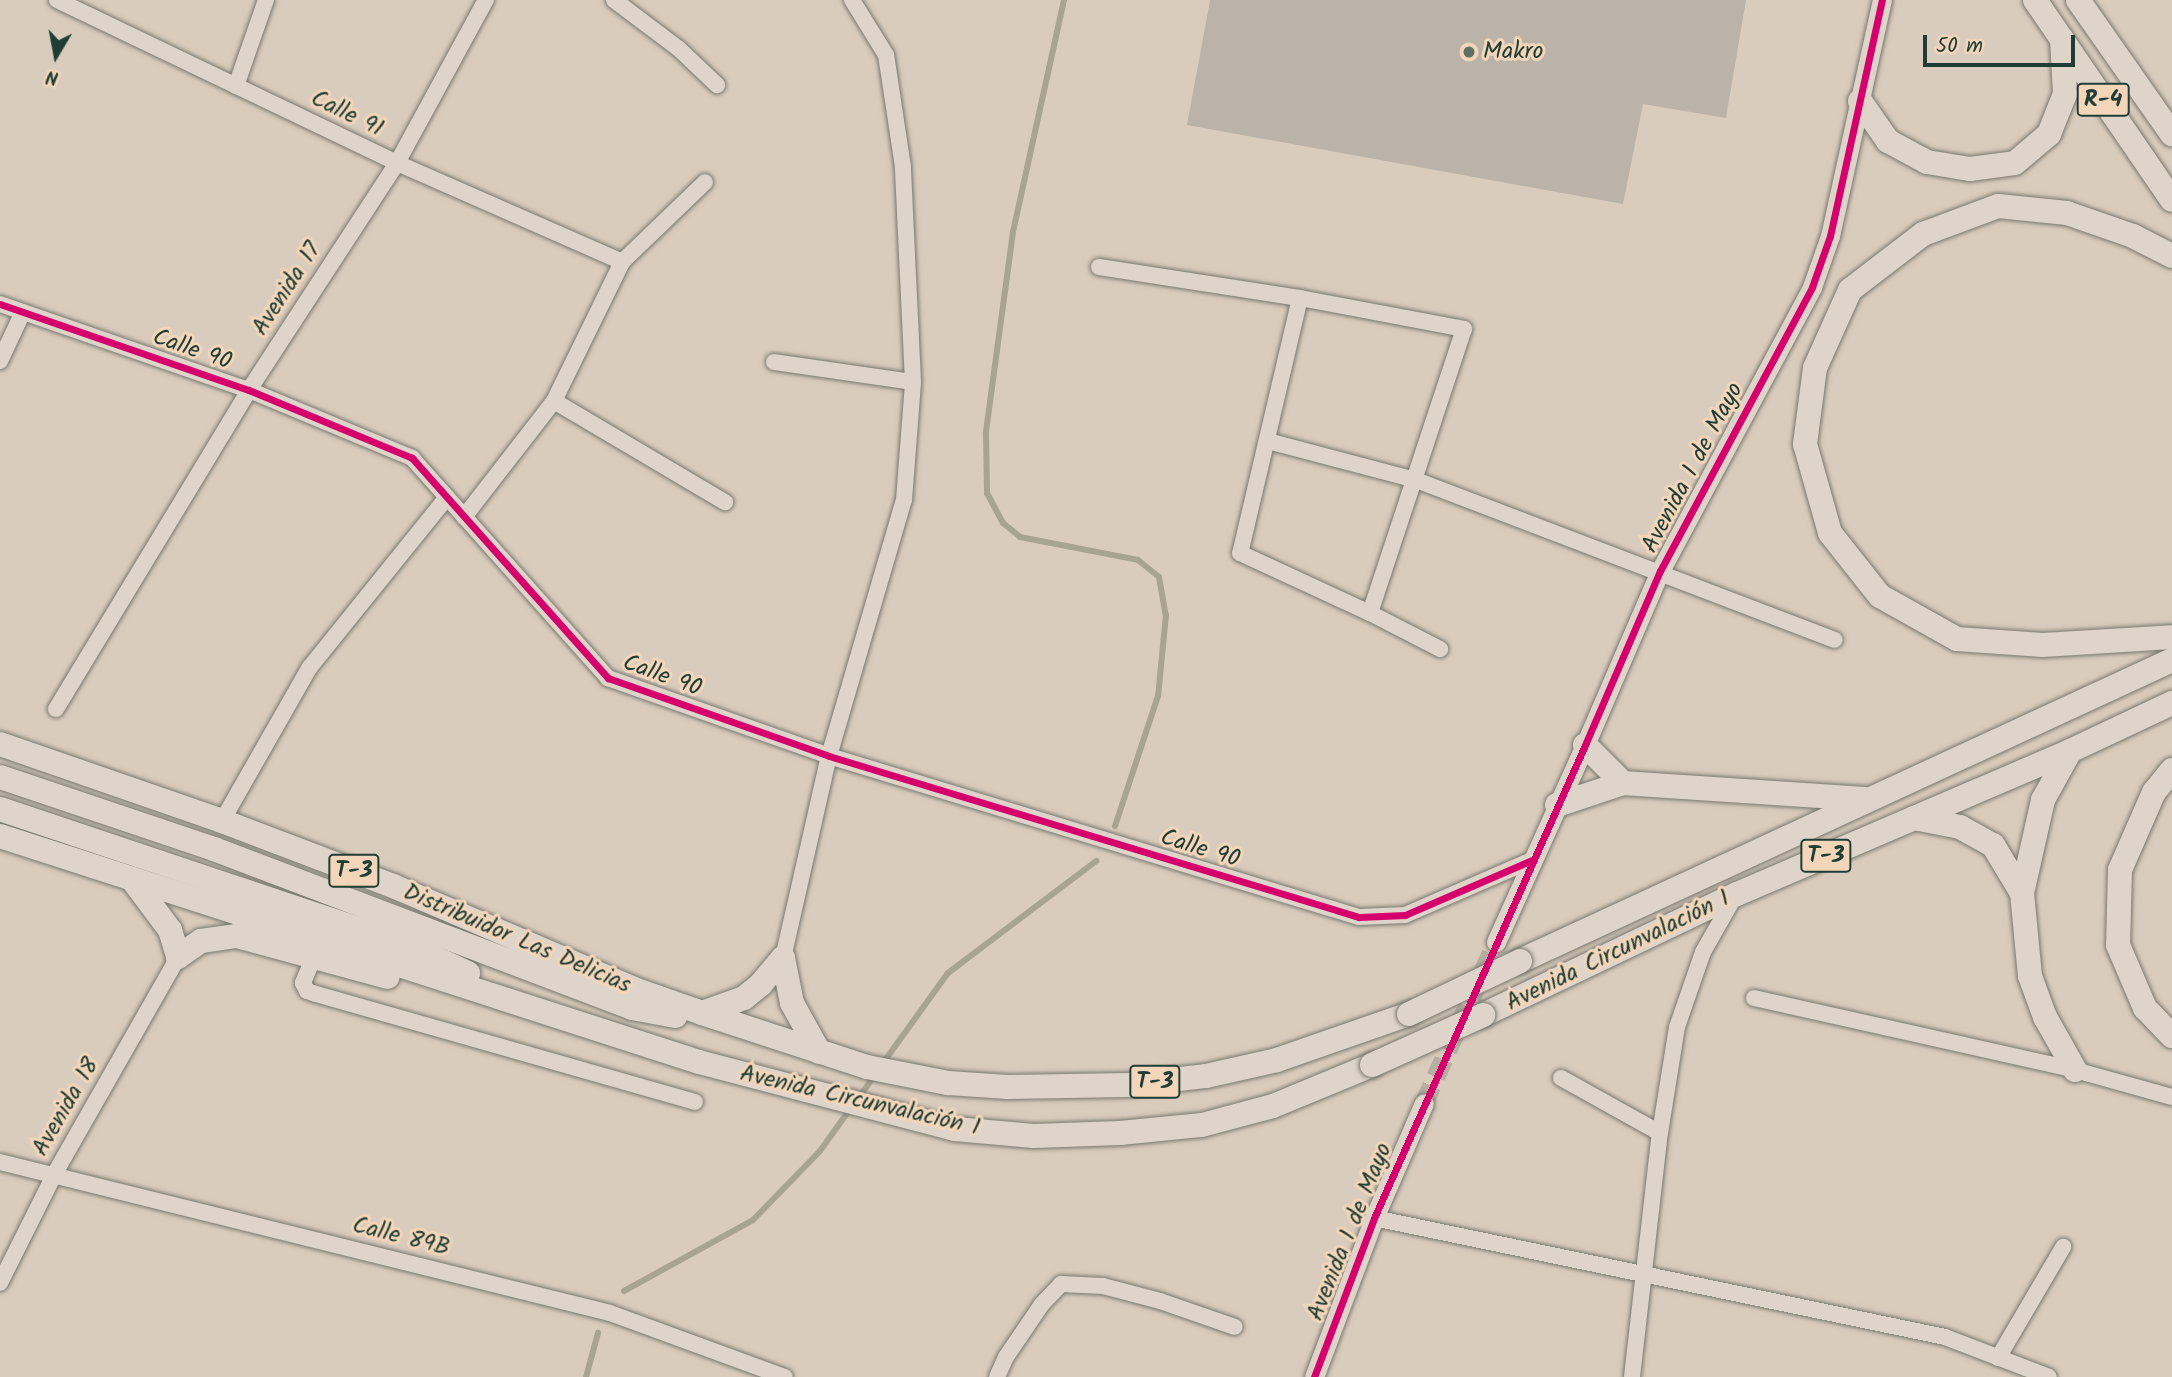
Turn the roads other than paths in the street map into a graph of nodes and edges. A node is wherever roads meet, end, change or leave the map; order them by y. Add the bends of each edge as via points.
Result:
1 (57, 0) edge
2 (266, 0) edge
3 (486, 0) edge
4 (614, 0) edge
5 (852, 0) edge
6 (1882, 0) edge
7 (2035, 0) edge
8 (2078, 0) edge
9 (2062, 39) junction
10 (2136, 83) junction
11 (717, 85) dead end
12 (236, 86) junction
13 (1860, 101) junction
14 (2172, 123) edge
15 (2172, 134) edge
16 (397, 163) junction
17 (705, 182) dead end
18 (2172, 200) edge
19 (2172, 256) edge
20 (622, 262) junction
21 (1099, 267) dead end
22 (1300, 298) junction
23 (0, 304) edge
24 (23, 312) junction
25 (0, 361) edge
26 (774, 362) dead end
27 (913, 382) junction
28 (249, 390) junction
29 (554, 401) junction
30 (1268, 441) junction
31 (1416, 480) junction
32 (447, 497) junction
33 (725, 502) dead end
34 (464, 517) junction
35 (1660, 570) junction
36 (1370, 613) junction
37 (2172, 637) edge
38 (1834, 640) dead end
39 (1440, 649) dead end
40 (2172, 660) edge
41 (2172, 703) edge
42 (56, 709) dead end
43 (0, 744) edge
44 (1586, 745) junction
45 (2070, 751) junction
46 (829, 756) junction
47 (2172, 770) edge
48 (0, 777) edge
49 (1623, 783) junction
50 (1869, 799) junction
51 (1557, 805) junction
52 (0, 809) edge
53 (1914, 818) junction
54 (222, 821) junction
55 (0, 836) edge
56 (1532, 860) junction
57 (132, 879) junction
58 (2022, 893) junction
59 (1737, 894) junction
60 (1496, 942) tunnel mouth
61 (178, 957) junction
62 (783, 958) junction
63 (313, 959) junction
64 (1754, 998) dead end
65 (702, 1013) junction
66 (559, 1016) junction
67 (758, 1032) junction
68 (2172, 1036) edge
69 (819, 1052) junction
70 (2076, 1070) junction
71 (1561, 1078) dead end
72 (2172, 1097) edge
73 (695, 1102) dead end
74 (1424, 1103) tunnel mouth
75 (1660, 1133) junction
76 (0, 1162) edge
77 (55, 1173) junction
78 (1374, 1218) junction
79 (2063, 1247) dead end
80 (1642, 1274) junction
81 (0, 1283) edge
82 (1235, 1327) dead end
83 (1998, 1358) junction
84 (2044, 1376) edge
85 (785, 1377) edge
86 (997, 1377) edge
87 (1314, 1377) edge
88 (1632, 1377) edge

1 - 12 street, Calle 91
2 - 12 street
3 - 16 street, Avenida 17
4 - 11 street via 678,48
5 - 27 street via 886,55 903,167
6 - 13 street, Avenida 1 de Mayo
7 - 9 main road, R-4
8 - 10 main road, R-4
9 - 13 main road via 2065,94 2049,134 2015,163 1970,169 1927,162 1888,141
9 - 18 main road, R-4
10 - 14 main road
10 - 15 main road, R-4
12 - 16 street, Calle 91
13 - 35 street, Avenida 1 de Mayo via 1830,236 1812,287
16 - 20 street, Calle 91
16 - 28 street, Avenida 17
17 - 20 street
19 - 37 main road via 2133,236 2067,213 1998,206 1923,234 1850,290 1815,368 1805,444 1830,533 1880,596 1957,639 2043,645
20 - 29 street
21 - 22 street
22 - 30 street
22 - 31 street via 1464,329
23 - 24 street, Calle 90
24 - 25 street
24 - 28 street, Calle 90
26 - 27 street
27 - 46 street via 904,500
28 - 32 street, Calle 90 via 412,458
28 - 42 street, Avenida 17
29 - 33 street
29 - 34 street
30 - 31 street
30 - 36 street via 1240,553
31 - 35 street
31 - 36 street
32 - 34 street, Calle 90
32 - 54 street via 310,667
34 - 46 street, Calle 90 via 608,678
35 - 38 street
35 - 44 street, Avenida 1 de Mayo
36 - 39 street
40 - 50 main road, Avenida Circunvalación 1 / T-3
41 - 45 main road, Avenida Circunvalación 1 / T-3
43 - 54 main road, Distribuidor Las Delicias / T-3
44 - 49 main road
44 - 51 street, Avenida 1 de Mayo
45 - 53 main road, Avenida Circunvalación 1 / T-3
45 - 58 main road via 2043,800
46 - 56 street, Calle 90 via 1360,917 1405,915
46 - 62 street
47 - 68 main road via 2154,792 2120,870 2119,945 2145,1008
48 - 67 main road via 214,849 632,1008
49 - 50 main road
49 - 51 main road
50 - 69 main road, Avenida Circunvalación 1 / T-3, bridge via 1409,1014 1277,1060 1206,1076 1128,1085 1008,1087 948,1083
51 - 56 street, Avenida 1 de Mayo
52 - 66 main road via 409,946
53 - 58 main road via 1959,827 1993,845
53 - 59 main road, Avenida Circunvalación 1 / T-3
54 - 65 main road, Distribuidor Las Delicias / T-3
55 - 57 main road, T-3
56 - 60 street, Avenida 1 de Mayo
57 - 61 main road via 170,930
57 - 66 main road, T-3
58 - 70 main road via 2030,976 2045,1017
59 - 66 main road, Avenida Circunvalación 1 / T-3, bridge via 1372,1065 1273,1106 1202,1125 1034,1136 955,1129 699,1062
59 - 75 street via 1703,952 1688,989 1669,1068
61 - 63 main road via 201,941 237,936
61 - 77 street, Avenida 18
62 - 65 main road via 744,998
62 - 69 main road via 792,1003
63 - 66 main road
63 - 73 street via 303,983 316,995
64 - 70 street
65 - 67 main road, Distribuidor Las Delicias / T-3
67 - 69 main road, Avenida Circunvalación 1 / T-3
70 - 72 street
71 - 75 street
74 - 78 street, Avenida 1 de Mayo
75 - 80 street
76 - 77 street, Calle 89B
77 - 81 street, Avenida 18
77 - 85 street, Calle 89B via 610,1313
78 - 80 street
78 - 87 street, Avenida 1 de Mayo
79 - 83 street
80 - 83 street via 1945,1337
80 - 88 street
82 - 86 street via 1126,1292 1083,1283 1061,1284 1041,1304
83 - 84 street

